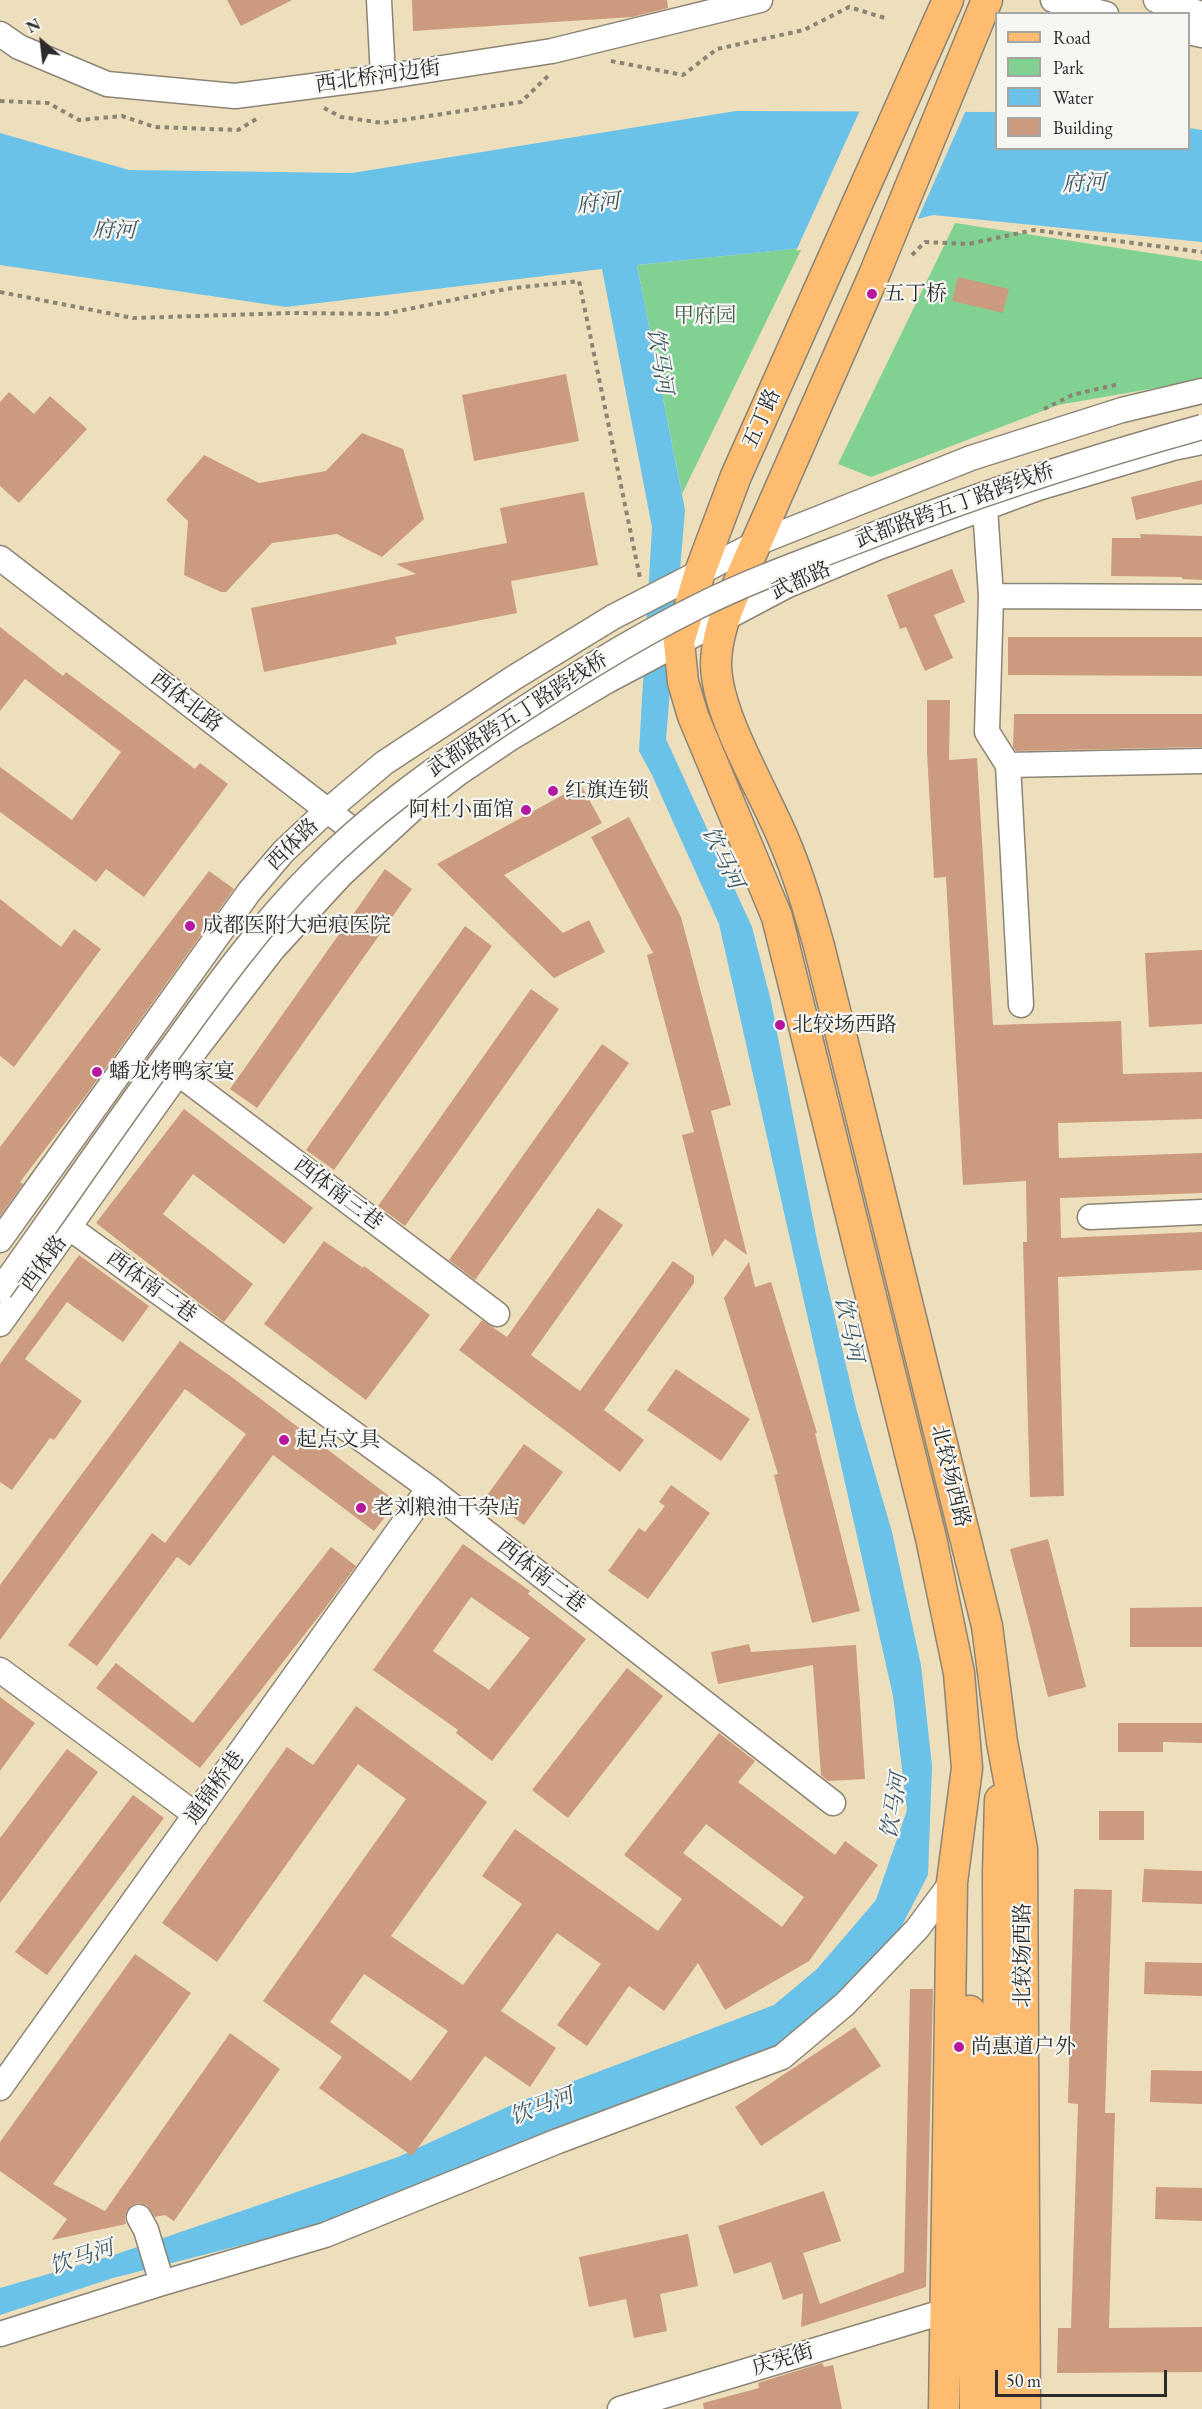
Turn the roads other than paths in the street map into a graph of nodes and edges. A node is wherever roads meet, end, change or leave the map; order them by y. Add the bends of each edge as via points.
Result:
1 (380, 0) edge
2 (760, 0) edge
3 (948, 0) edge
4 (987, 0) edge
5 (1053, 0) edge
6 (1156, 0) edge
7 (1098, 12) edge
8 (1202, 14) edge
9 (0, 34) edge
10 (382, 78) junction
11 (1202, 392) edge
12 (1202, 427) edge
13 (1202, 442) edge
14 (986, 508) junction
15 (756, 543) junction
16 (0, 558) edge
17 (700, 572) junction
18 (991, 596) junction
19 (1202, 597) edge
20 (724, 617) junction
21 (679, 642) junction
22 (1202, 762) edge
23 (1008, 765) junction
24 (328, 812) junction
25 (373, 846) junction
26 (1021, 1005) dead end
27 (179, 1074) junction
28 (1202, 1212) edge
29 (1090, 1217) dead end
30 (70, 1228) junction
31 (0, 1240) edge
32 (0, 1290) edge
33 (497, 1314) dead end
34 (0, 1324) edge
35 (429, 1488) junction
36 (0, 1670) edge
37 (1002, 1742) junction
38 (967, 1768) junction
39 (833, 1803) dead end
40 (196, 1815) junction
41 (952, 1882) junction
42 (0, 2088) edge
43 (142, 2224) dead end
44 (162, 2283) junction
45 (946, 2312) junction
46 (0, 2334) edge
47 (620, 2409) edge
48 (944, 2409) edge
49 (975, 2409) edge
50 (1000, 2409) edge
51 (1025, 2409) edge

1 - 10 street
2 - 10 street, 西北桥河边街 via 552,51
3 - 17 main road, 五丁路 via 736,476
4 - 15 main road via 874,275
5 - 7 street
6 - 8 street
9 - 10 street, 西北桥河边街 via 19,47 107,84 235,96
11 - 15 street via 1122,410 971,458
12 - 32 street, 武都路跨五丁路跨线桥, bridge via 1083,460 975,496 777,571 696,607 549,693 428,773 348,838 258,933 136,1096
13 - 14 street, 武都路 via 1102,468
14 - 18 street
14 - 20 street, 武都路 via 807,578
15 - 17 street
15 - 20 main road, 北较场西路
16 - 24 street, 西体北路
17 - 21 main road, 北较场西路
17 - 24 street, 西体路 via 613,617 515,677 384,763
18 - 19 street
18 - 23 street via 987,732
20 - 21 street, 武都路
20 - 37 main road, 北较场西路 via 716,666 720,692 785,842 819,946 987,1626
21 - 25 street, 西体路 via 509,739 418,804
21 - 38 main road, 北较场西路 via 683,682 693,716 777,917 931,1538 959,1673
22 - 23 street
23 - 26 street
24 - 25 street, 西体北路
24 - 31 street, 西体路 via 283,852 222,927
25 - 27 street, 西体路 via 308,908 273,949
27 - 30 street, 西体路
27 - 33 street, 西体南三巷
28 - 29 street
30 - 34 street, 西体路
30 - 35 street, 西体南二巷
35 - 39 street, 西体南二巷
35 - 40 street, 通锦桥巷
36 - 40 street
37 - 50 main road via 998,1873
37 - 51 main road, 北较场西路 via 1022,1849
38 - 41 main road, 北较场西路
38 - 49 main road via 971,1825
40 - 42 street, 通锦桥巷
41 - 44 street via 917,1929 861,1988 782,2057 558,2141 325,2235
41 - 45 main road, 北较场西路
43 - 44 street
44 - 46 street
45 - 47 street, 庆宪街
45 - 48 main road, 北较场西路

